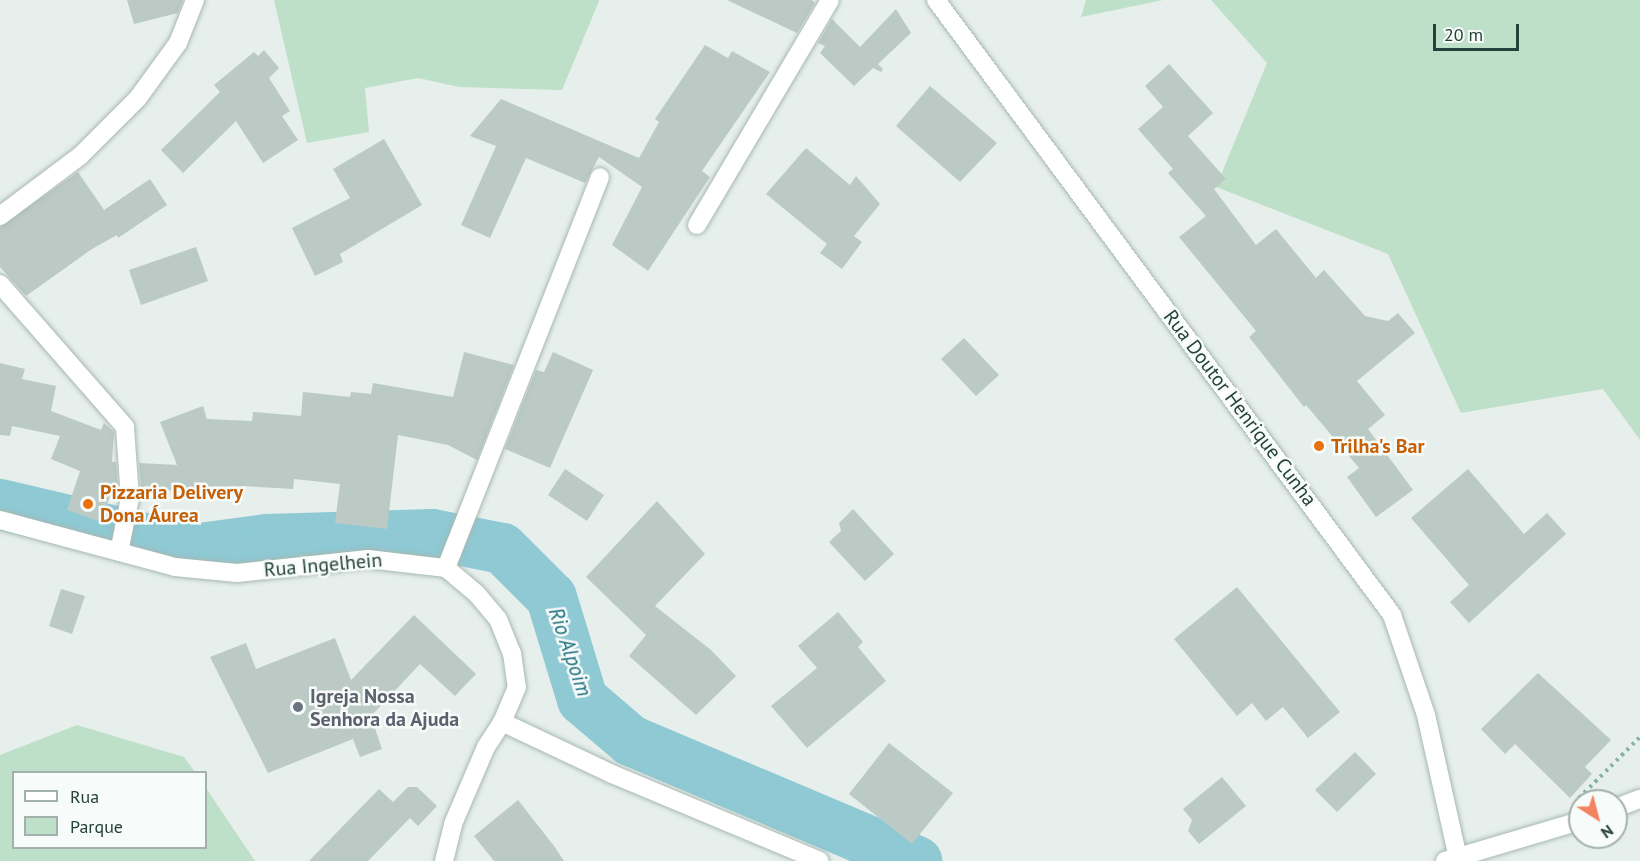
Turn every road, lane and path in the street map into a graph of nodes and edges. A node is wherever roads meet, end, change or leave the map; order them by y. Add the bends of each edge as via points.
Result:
1 (195, 0) edge
2 (830, 0) edge
3 (936, 0) edge
4 (600, 177) dead end
5 (0, 216) edge
6 (697, 225) dead end
7 (0, 284) edge
8 (0, 520) edge
9 (119, 551) junction
10 (447, 567) junction
11 (502, 722) junction
12 (1640, 737) edge
13 (1568, 825) edge
14 (1548, 832) junction
15 (1452, 860) edge
16 (444, 861) edge
17 (820, 861) edge

1 - 5 street via 178,43 138,98 80,156
2 - 6 street
3 - 15 street, Rua Doutor Henrique Cunha via 1392,615 1426,715
4 - 10 street
7 - 9 street via 125,427 130,498
8 - 9 street, Rua Ingelhein
9 - 10 street, Rua Ingelhein via 175,567 237,573 368,559
10 - 11 street via 498,619 512,653 517,687
11 - 16 street via 486,747 453,824
11 - 17 street via 612,774
12 - 14 path
13 - 14 street
14 - 15 street

